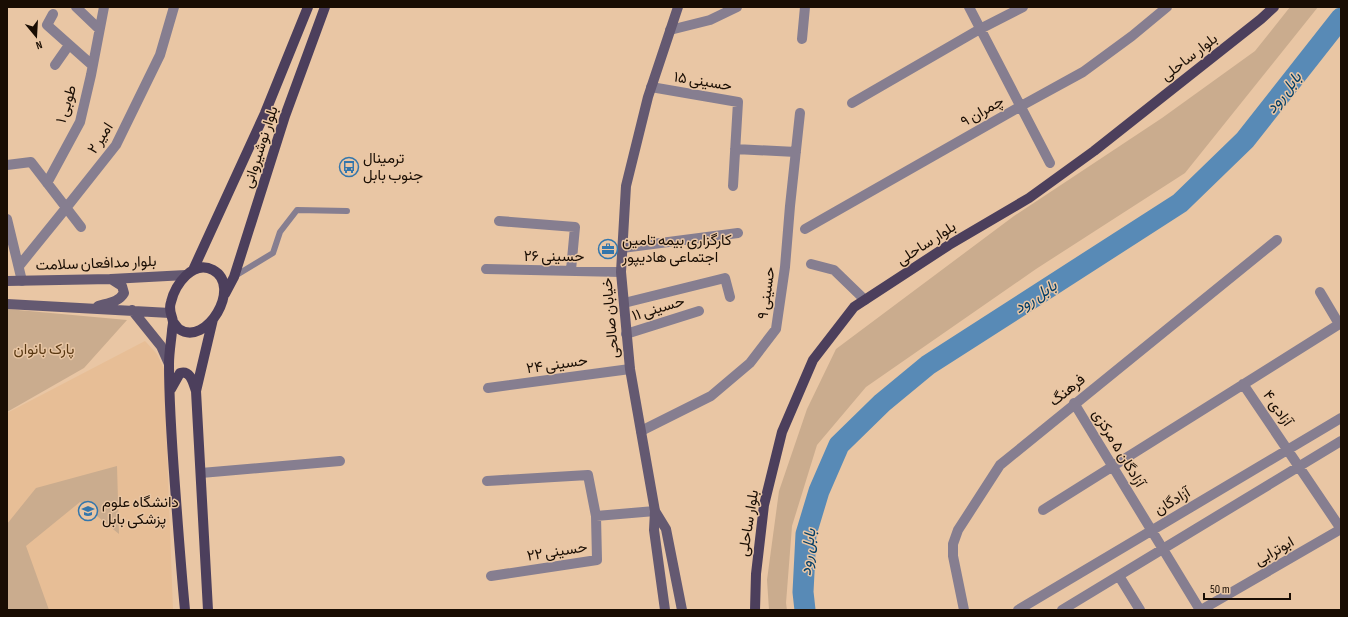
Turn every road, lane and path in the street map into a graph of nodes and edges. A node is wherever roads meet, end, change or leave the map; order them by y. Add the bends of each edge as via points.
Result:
1 (76, 7) edge
2 (104, 7) edge
3 (174, 7) edge
4 (308, 7) edge
5 (325, 7) edge
6 (678, 7) edge
7 (737, 7) edge
8 (805, 7) edge
9 (969, 7) edge
10 (1023, 7) edge
11 (1167, 7) edge
12 (1274, 7) edge
13 (53, 14) dead end
14 (99, 29) junction
15 (980, 29) junction
16 (670, 30) junction
17 (802, 39) dead end
18 (69, 45) junction
19 (55, 65) dead end
20 (92, 65) junction
21 (651, 87) junction
22 (852, 104) dead end
23 (1021, 106) junction
24 (800, 113) dead end
25 (735, 149) junction
26 (796, 152) junction
27 (1050, 163) dead end
28 (7, 165) edge
29 (47, 183) junction
30 (733, 186) dead end
31 (66, 208) junction
32 (347, 212) dead end
33 (7, 219) edge
34 (500, 221) dead end
35 (81, 227) dead end
36 (805, 229) dead end
37 (738, 233) dead end
38 (1277, 240) dead end
39 (622, 248) junction
40 (811, 264) dead end
41 (19, 266) junction
42 (486, 270) dead end
43 (571, 270) junction
44 (621, 272) junction
45 (189, 273) junction
46 (234, 277) junction
47 (112, 279) junction
48 (7, 281) edge
49 (22, 281) junction
50 (1320, 292) dead end
51 (224, 296) junction
52 (730, 297) dead end
53 (865, 300) junction
54 (7, 304) edge
55 (624, 304) junction
56 (93, 308) junction
57 (132, 310) junction
58 (699, 312) dead end
59 (171, 317) junction
60 (213, 319) junction
61 (1340, 323) edge
62 (626, 334) junction
63 (169, 364) junction
64 (630, 369) junction
65 (1243, 384) junction
66 (488, 388) dead end
67 (196, 391) junction
68 (170, 392) junction
69 (1074, 403) junction
70 (1341, 418) edge
71 (640, 431) junction
72 (1341, 441) edge
73 (1288, 449) junction
74 (340, 461) dead end
75 (1113, 467) junction
76 (1300, 467) junction
77 (201, 473) junction
78 (487, 481) dead end
79 (1043, 510) dead end
80 (655, 511) junction
81 (596, 516) junction
82 (1341, 529) edge
83 (1151, 530) junction
84 (1163, 549) junction
85 (491, 576) dead end
86 (1119, 576) junction
87 (185, 610) edge
88 (208, 610) edge
89 (665, 610) edge
90 (682, 610) edge
91 (755, 610) edge
92 (964, 610) edge
93 (1018, 610) edge
94 (1062, 610) edge
95 (1140, 610) edge
96 (1200, 610) edge

1 - 14 street
2 - 14 street, طوبی ۱
3 - 31 street, امیر ۲ via 160,55 116,146
4 - 45 main road, بلوار نوشیروانی via 265,113
5 - 46 main road, بلوار نوشیروانی via 286,116
6 - 16 main road, خيابان صالحی
7 - 16 street via 710,20
8 - 17 street
9 - 15 street
10 - 15 street
11 - 23 street, چمران ۹ via 1082,72
12 - 53 main road, بلوار ساحلی via 1094,150 1034,194
13 - 18 street via 47,25
14 - 20 street, طوبی ۱
15 - 22 street
15 - 23 street
16 - 21 main road, خيابان صالحی
18 - 19 street
18 - 20 street
20 - 29 street, طوبی ۱ via 80,122
21 - 25 street, حسینی ۱۵ via 738,102
21 - 39 main road, خيابان صالحی via 626,186
23 - 27 street
23 - 36 street, چمران ۹
24 - 26 street, حسینی ٩
25 - 26 street
25 - 30 street, حسینی ۱۵
26 - 71 street, حسینی ٩ via 776,329 750,363 711,396
28 - 29 street via 31,162
29 - 31 street
31 - 35 street
31 - 41 street, امیر ۲
32 - 46 lane via 297,210 280,232 273,253
33 - 41 street
34 - 43 street via 575,227
37 - 39 street
38 - 69 street, فرهنگ
39 - 44 main road, خيابان صالحی
40 - 53 street via 834,270
41 - 49 street
42 - 43 street, حسینی ۲۶
43 - 44 street, حسینی ۲۶
44 - 55 main road, خيابان صالحی
45 - 47 main road, بلوار مدافعان سلامت
45 - 51 main road via 203,267 214,270 221,277
45 - 59 main road via 173,295 170,303
46 - 51 main road, بلوار نوشیروانی
47 - 49 main road, بلوار مدافعان سلامت
47 - 56 main road via 122,286 124,293 121,298
48 - 49 main road, بلوار مدافعان سلامت
50 - 61 street
51 - 60 main road
52 - 55 street via 725,278
53 - 91 main road, بلوار ساحلی via 854,307 813,360 782,432 764,505 756,574
54 - 56 main road
55 - 62 main road, خيابان صالحی
56 - 57 main road
57 - 59 main road
57 - 63 main road via 161,346
58 - 62 street, حسینی ۱۱
59 - 60 main road via 180,330 191,332 201,330
59 - 63 main road
60 - 67 main road
61 - 65 street
62 - 64 main road, خيابان صالحی
63 - 68 main road
64 - 66 street, حسینی ۲۴
64 - 71 main road, خيابان صالحی
65 - 73 street, آزادی ۴
65 - 75 street
67 - 68 main road via 191,377 184,372 175,380
67 - 77 main road
68 - 87 main road
69 - 75 street, آزادگان ۵ مرکزی
69 - 92 street, فرهنگ via 1000,465 958,530 953,544 953,556
70 - 73 street, آزادگان
71 - 80 main road, خيابان صالحی
72 - 76 street
73 - 76 street, آزادی ۴
73 - 83 street, آزادگان
74 - 77 street
75 - 79 street
75 - 83 street, آزادگان ۵ مرکزی
76 - 82 street, آزادی ۴
76 - 84 street
77 - 88 main road
78 - 81 street via 588,475
80 - 81 street
80 - 89 main road, خيابان صالحی via 654,530
80 - 90 main road, خيابان صالحی via 666,529
81 - 85 street, حسینی ۲۲ via 597,560
82 - 96 street, ابوترابی
83 - 84 street, آزادگان ۵ مرکزی
83 - 93 street, آزادگان
84 - 86 street
84 - 96 street, آزادگان ۵ مرکزی
86 - 94 street
86 - 95 street

